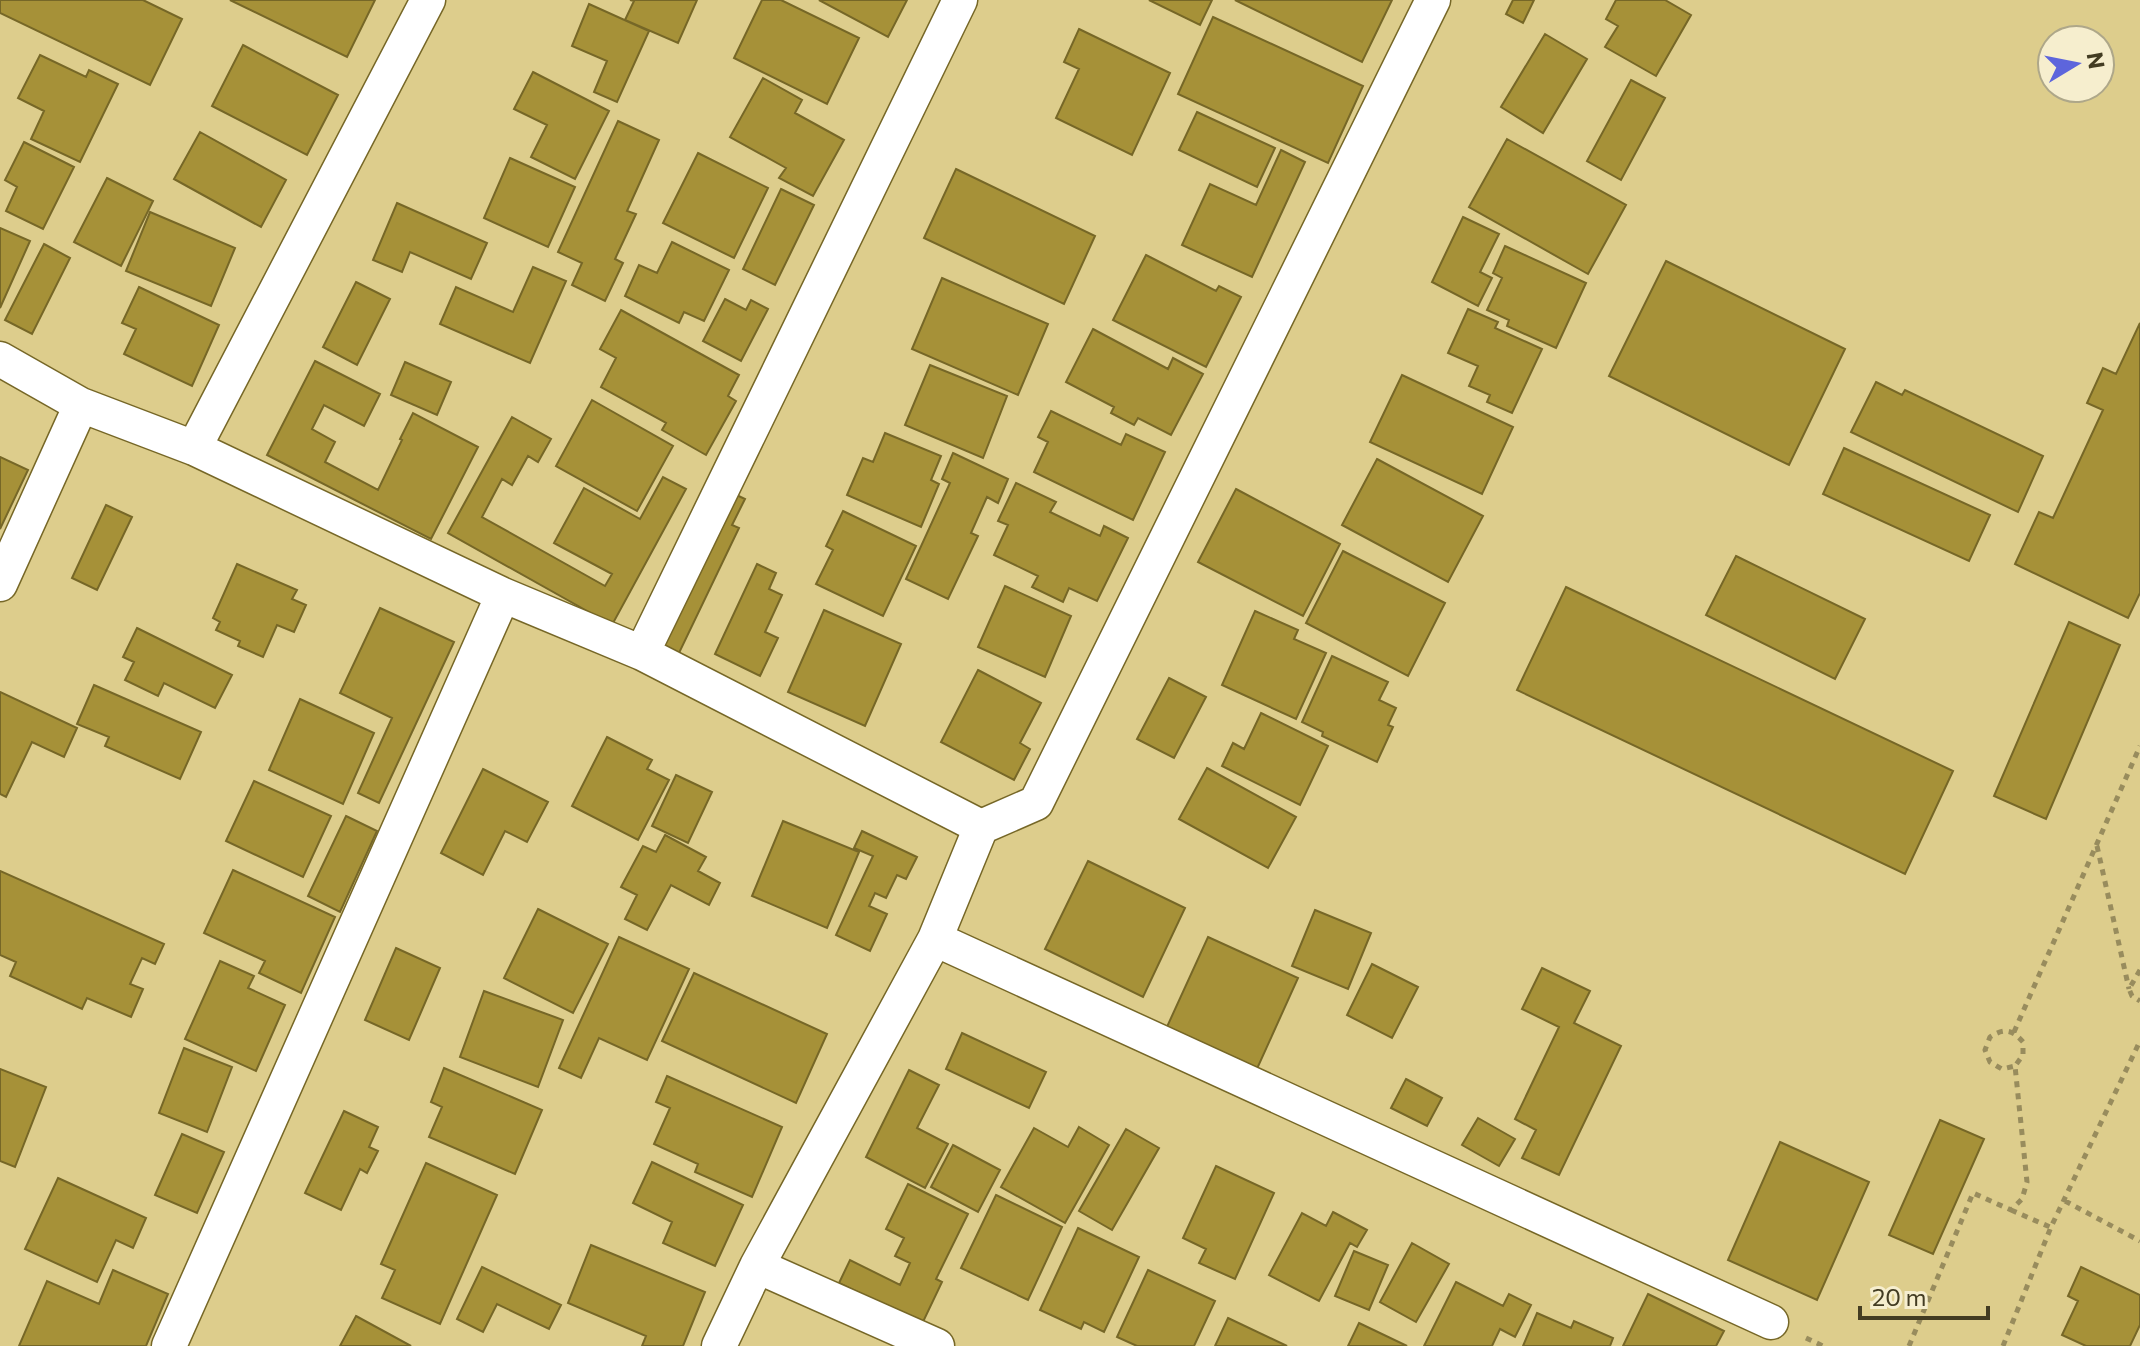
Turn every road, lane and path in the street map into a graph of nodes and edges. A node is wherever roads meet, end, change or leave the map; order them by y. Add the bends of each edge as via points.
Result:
1 (428, 0) edge
2 (960, 0) edge
3 (1433, 0) edge
4 (0, 359) edge
5 (81, 405) junction
6 (194, 448) junction
7 (0, 584) edge
8 (503, 595) junction
9 (642, 653) junction
10 (2140, 746) edge
11 (981, 827) junction
12 (2097, 845) junction
13 (935, 939) junction
14 (2140, 970) edge
15 (2129, 989) junction
16 (2140, 1001) edge
17 (2014, 1032) junction
18 (2140, 1041) edge
19 (2015, 1066) junction
20 (2065, 1201) junction
21 (2011, 1210) junction
22 (2051, 1227) junction
23 (2140, 1241) edge
24 (757, 1266) junction
25 (1771, 1322) dead end
26 (169, 1346) edge
27 (719, 1346) edge
28 (937, 1346) edge
29 (1909, 1346) edge
30 (2003, 1346) edge

1 - 6 street
2 - 9 street
3 - 11 street via 1036,803
4 - 5 street
5 - 6 street
5 - 7 street
6 - 8 street
8 - 9 street
8 - 26 street
9 - 11 street
10 - 12 path
11 - 13 street
12 - 15 path
12 - 17 path
13 - 24 street
13 - 25 street
14 - 15 path
15 - 16 path
17 - 19 path via 2023,1042 2023,1055
17 - 19 path via 2001,1030 1990,1037 1985,1050 1990,1062 2002,1069
18 - 20 path
19 - 21 path via 2027,1182 2022,1199
20 - 22 path
20 - 23 path
21 - 22 path
21 - 29 path via 1973,1193
22 - 30 path
24 - 27 street
24 - 28 street

